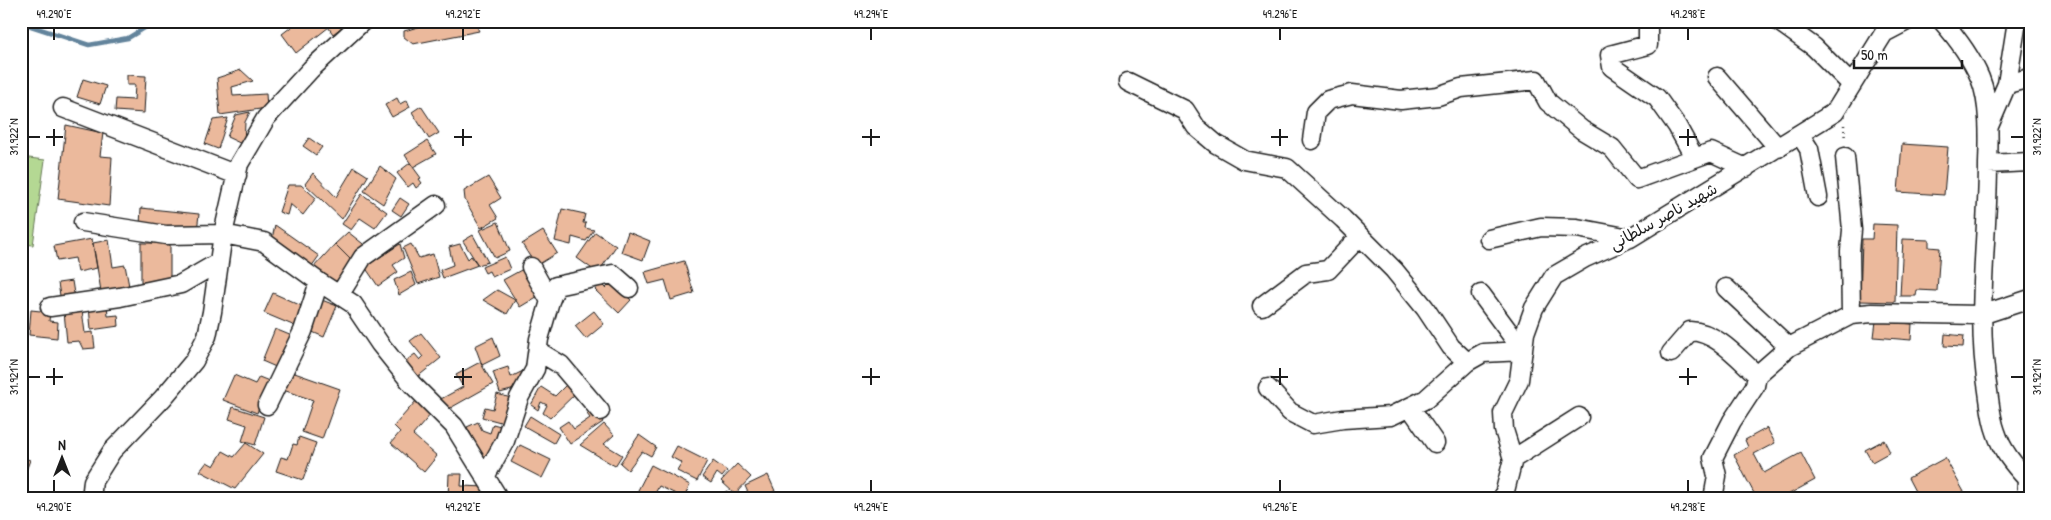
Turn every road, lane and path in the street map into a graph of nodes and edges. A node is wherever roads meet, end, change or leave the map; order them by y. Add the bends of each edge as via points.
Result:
1 (363, 21) edge
2 (1778, 21) edge
3 (1907, 21) edge
4 (1942, 21) edge
5 (2017, 21) edge
6 (1648, 22) edge
7 (1883, 27) edge
8 (1717, 77) dead end
9 (2030, 78) edge
10 (1128, 82) dead end
11 (2007, 84) junction
12 (1852, 85) junction
13 (63, 108) dead end
14 (1835, 112) junction
15 (1989, 126) junction
16 (1800, 135) junction
17 (1312, 140) dead end
18 (1778, 148) junction
19 (1694, 157) junction
20 (1846, 158) joint
21 (2030, 162) edge
22 (1988, 164) junction
23 (1746, 168) junction
24 (237, 175) junction
25 (1818, 197) dead end
26 (436, 205) dead end
27 (83, 222) dead end
28 (223, 234) junction
29 (1360, 236) junction
30 (1630, 238) junction
31 (1489, 239) dead end
32 (219, 262) junction
33 (531, 267) dead end
34 (319, 282) junction
35 (629, 288) dead end
36 (1726, 288) dead end
37 (340, 294) junction
38 (1481, 294) dead end
39 (2030, 299) edge
40 (550, 301) junction
41 (1262, 306) dead end
42 (50, 307) dead end
43 (1851, 315) junction
44 (1981, 315) junction
45 (1790, 347) junction
46 (538, 351) junction
47 (1523, 351) junction
48 (1671, 353) dead end
49 (1467, 362) junction
50 (1757, 375) junction
51 (1268, 388) dead end
52 (267, 405) dead end
53 (1410, 407) junction
54 (600, 411) dead end
55 (1579, 417) dead end
56 (1435, 443) dead end
57 (1513, 459) junction
58 (486, 475) junction
59 (2028, 480) edge
60 (499, 498) edge
61 (91, 499) edge
62 (1503, 499) edge
63 (1713, 499) edge
64 (2026, 499) edge

1 - 24 street via 311,69 266,118 239,164
2 - 12 street via 1814,47
3 - 7 street, شهید ناصر سلطانی
4 - 15 street via 1959,41 1980,79
5 - 11 street
6 - 19 street via 1648,45 1610,55 1612,67 1657,98
7 - 12 street, شهید ناصر سلطانی
8 - 18 street
9 - 11 street
10 - 29 street via 1186,110 1196,127 1216,144 1244,160 1287,168
11 - 15 street
12 - 14 street, شهید ناصر سلطانی
13 - 24 street
14 - 16 street, شهید ناصر سلطانی
14 - 20 path via 1843,119
15 - 22 street
16 - 18 street, شهید ناصر سلطانی
16 - 25 street via 1809,149
17 - 19 street via 1316,112 1328,100 1352,94 1400,100 1438,96 1461,88 1536,80 1548,102 1582,130 1612,148 1636,179
18 - 23 street, شهید ناصر سلطانی
19 - 23 street via 1711,152
20 - 43 street via 1852,230
21 - 22 street
22 - 44 street
23 - 30 street, شهید ناصر سلطانی
24 - 28 street
26 - 37 street via 363,257
27 - 28 street via 166,235
28 - 32 street
28 - 34 street via 264,242
29 - 41 street via 1328,270 1306,273
29 - 49 street via 1394,270 1451,347
30 - 31 street via 1576,228 1541,227
30 - 47 street, شهید ناصر سلطانی via 1554,276 1534,308 1525,333
32 - 42 street via 181,284
32 - 61 street via 207,336 194,361 112,451 93,481
33 - 40 street
34 - 37 street
34 - 52 street via 303,331
35 - 40 street via 612,274 556,286
36 - 45 street
37 - 58 street via 353,304 412,384 454,426
38 - 47 street
39 - 44 street
40 - 46 street
43 - 44 street
43 - 45 street
44 - 59 street via 1984,371 1996,434 2010,460
45 - 50 street
46 - 54 street via 561,365
46 - 58 street via 535,369
47 - 49 street via 1483,353
47 - 57 street, شهید ناصر سلطانی via 1519,380 1503,413 1504,430
48 - 50 street via 1690,330 1700,331 1720,342
49 - 53 street via 1426,398
50 - 63 street via 1755,386 1713,458 1717,476
51 - 53 street via 1290,412 1313,424 1391,416
53 - 56 street
55 - 57 street
57 - 62 street
58 - 60 street
59 - 64 street

